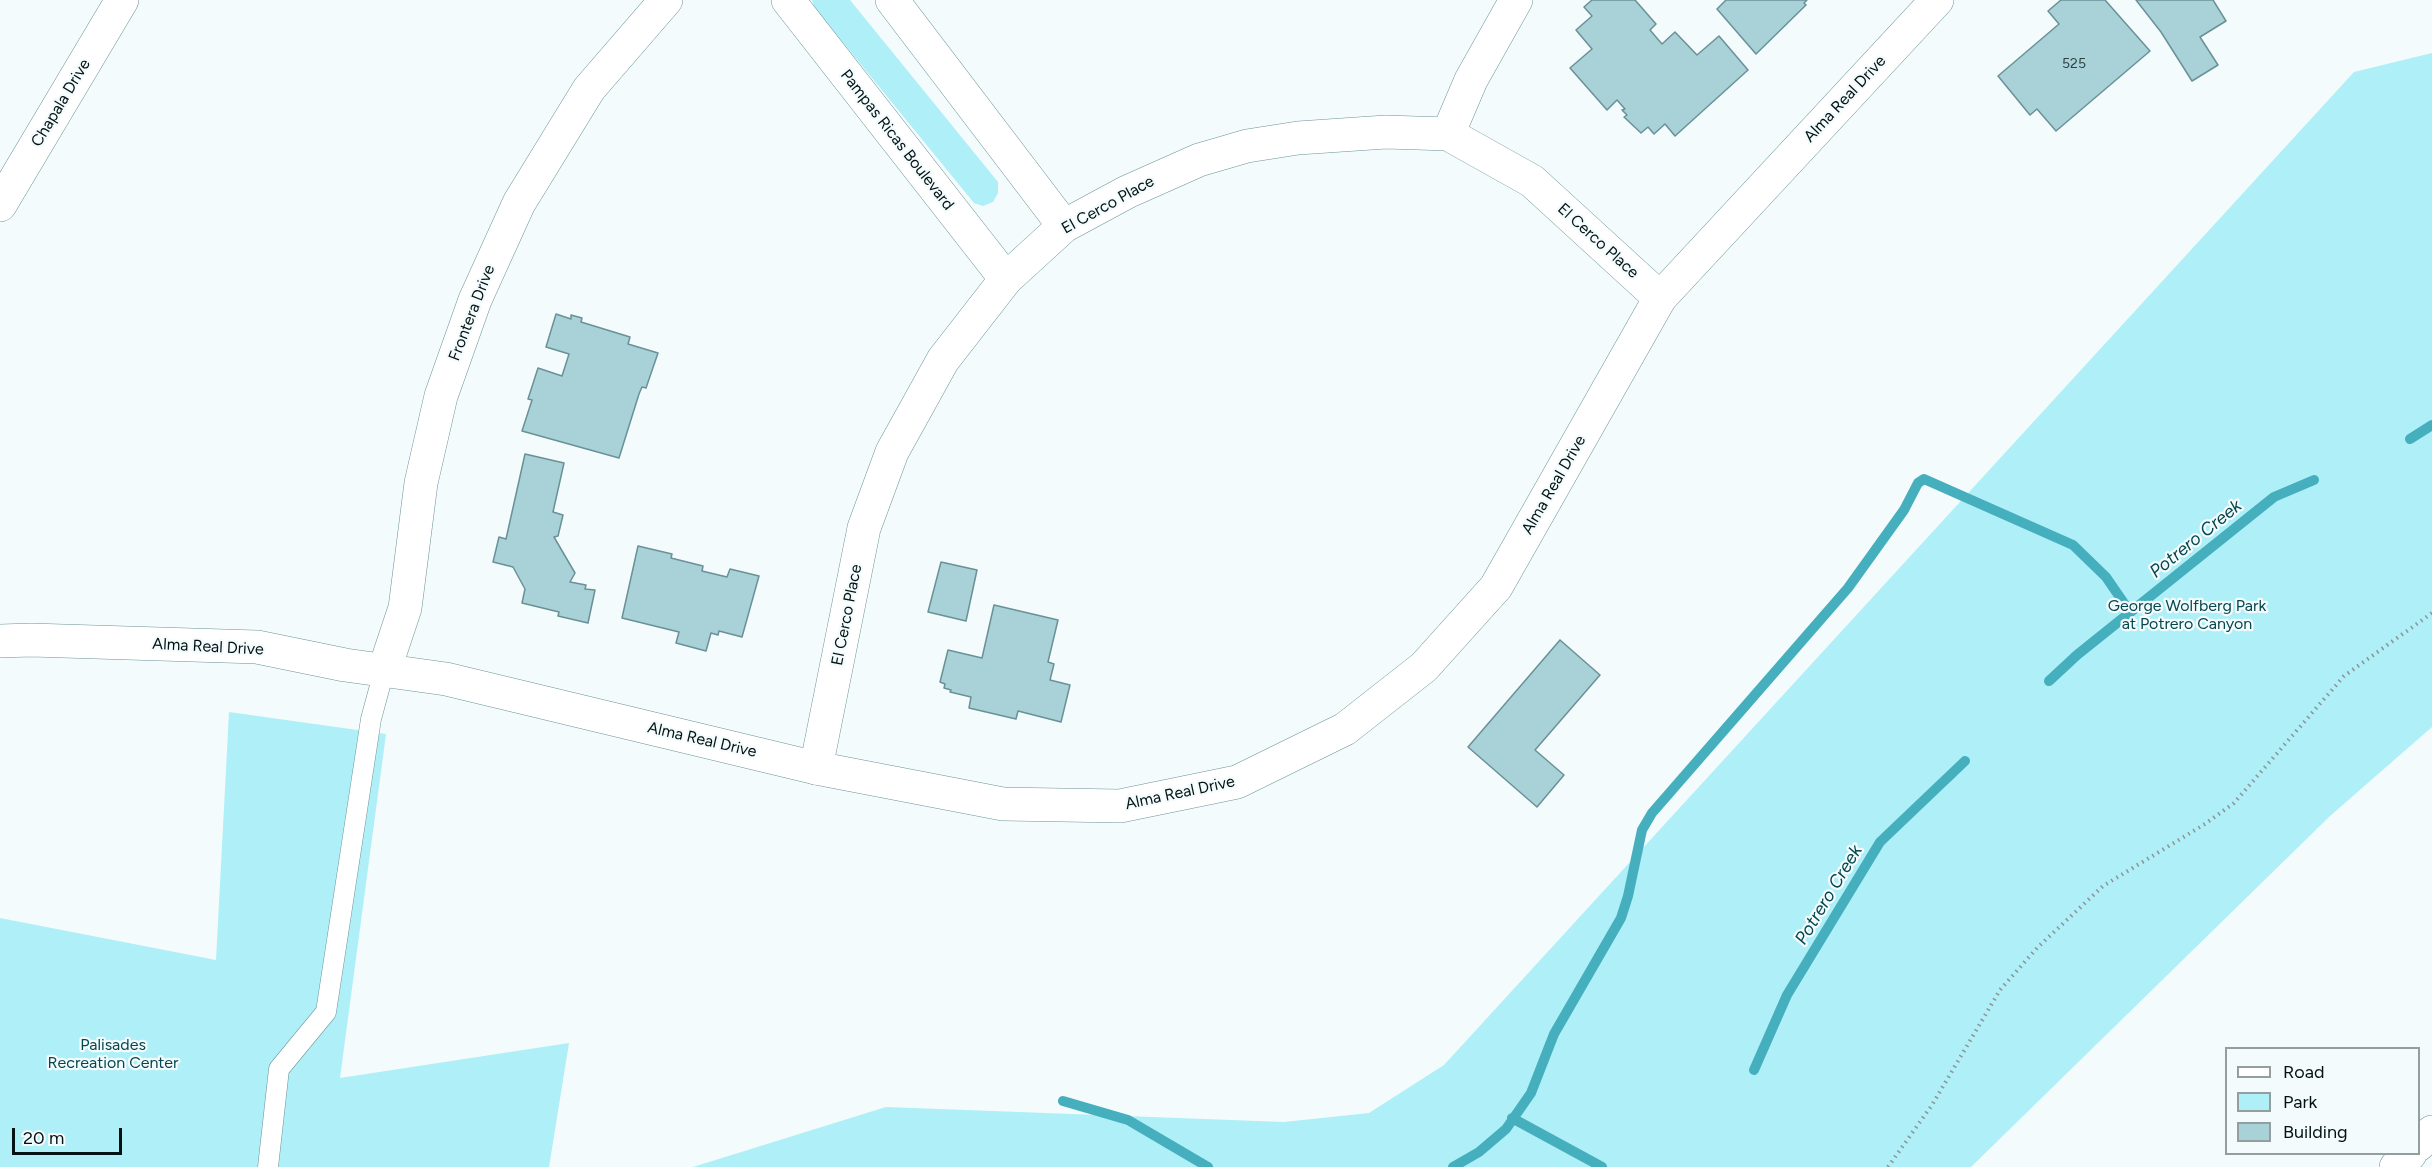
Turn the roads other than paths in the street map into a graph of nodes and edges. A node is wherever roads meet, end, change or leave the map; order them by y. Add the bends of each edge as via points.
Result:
1 (122, 0) edge
2 (666, 0) edge
3 (788, 0) edge
4 (892, 0) edge
5 (1516, 0) edge
6 (1937, 0) edge
7 (1448, 134) junction
8 (0, 206) edge
9 (1064, 226) junction
10 (1006, 279) junction
11 (1660, 297) junction
12 (0, 641) edge
13 (384, 671) junction
14 (816, 768) junction
15 (2432, 1132) edge
16 (2420, 1143) edge
17 (2409, 1155) edge
18 (268, 1167) edge
19 (2396, 1167) edge

1 - 8 street, Chapala Drive
2 - 13 street, Frontera Drive via 590,89 519,203 474,300 441,396 422,483 405,608
3 - 10 street, Pampas Ricas Boulevard
4 - 9 street
5 - 7 street via 1471,80
6 - 11 street, Alma Real Drive
7 - 9 street, El Cerco Place via 1386,132 1247,146 1198,160
7 - 11 street, El Cerco Place via 1532,181
9 - 10 street, El Cerco Place
10 - 14 street, El Cerco Place via 943,360 892,452 864,528
11 - 14 street, Alma Real Drive via 1496,587 1424,667 1345,729 1237,782 1120,806 1003,804
12 - 13 street, Alma Real Drive via 257,647
13 - 14 street, Alma Real Drive via 446,679
13 - 18 lane via 371,719 326,1012 279,1069
15 - 16 street
17 - 19 street

